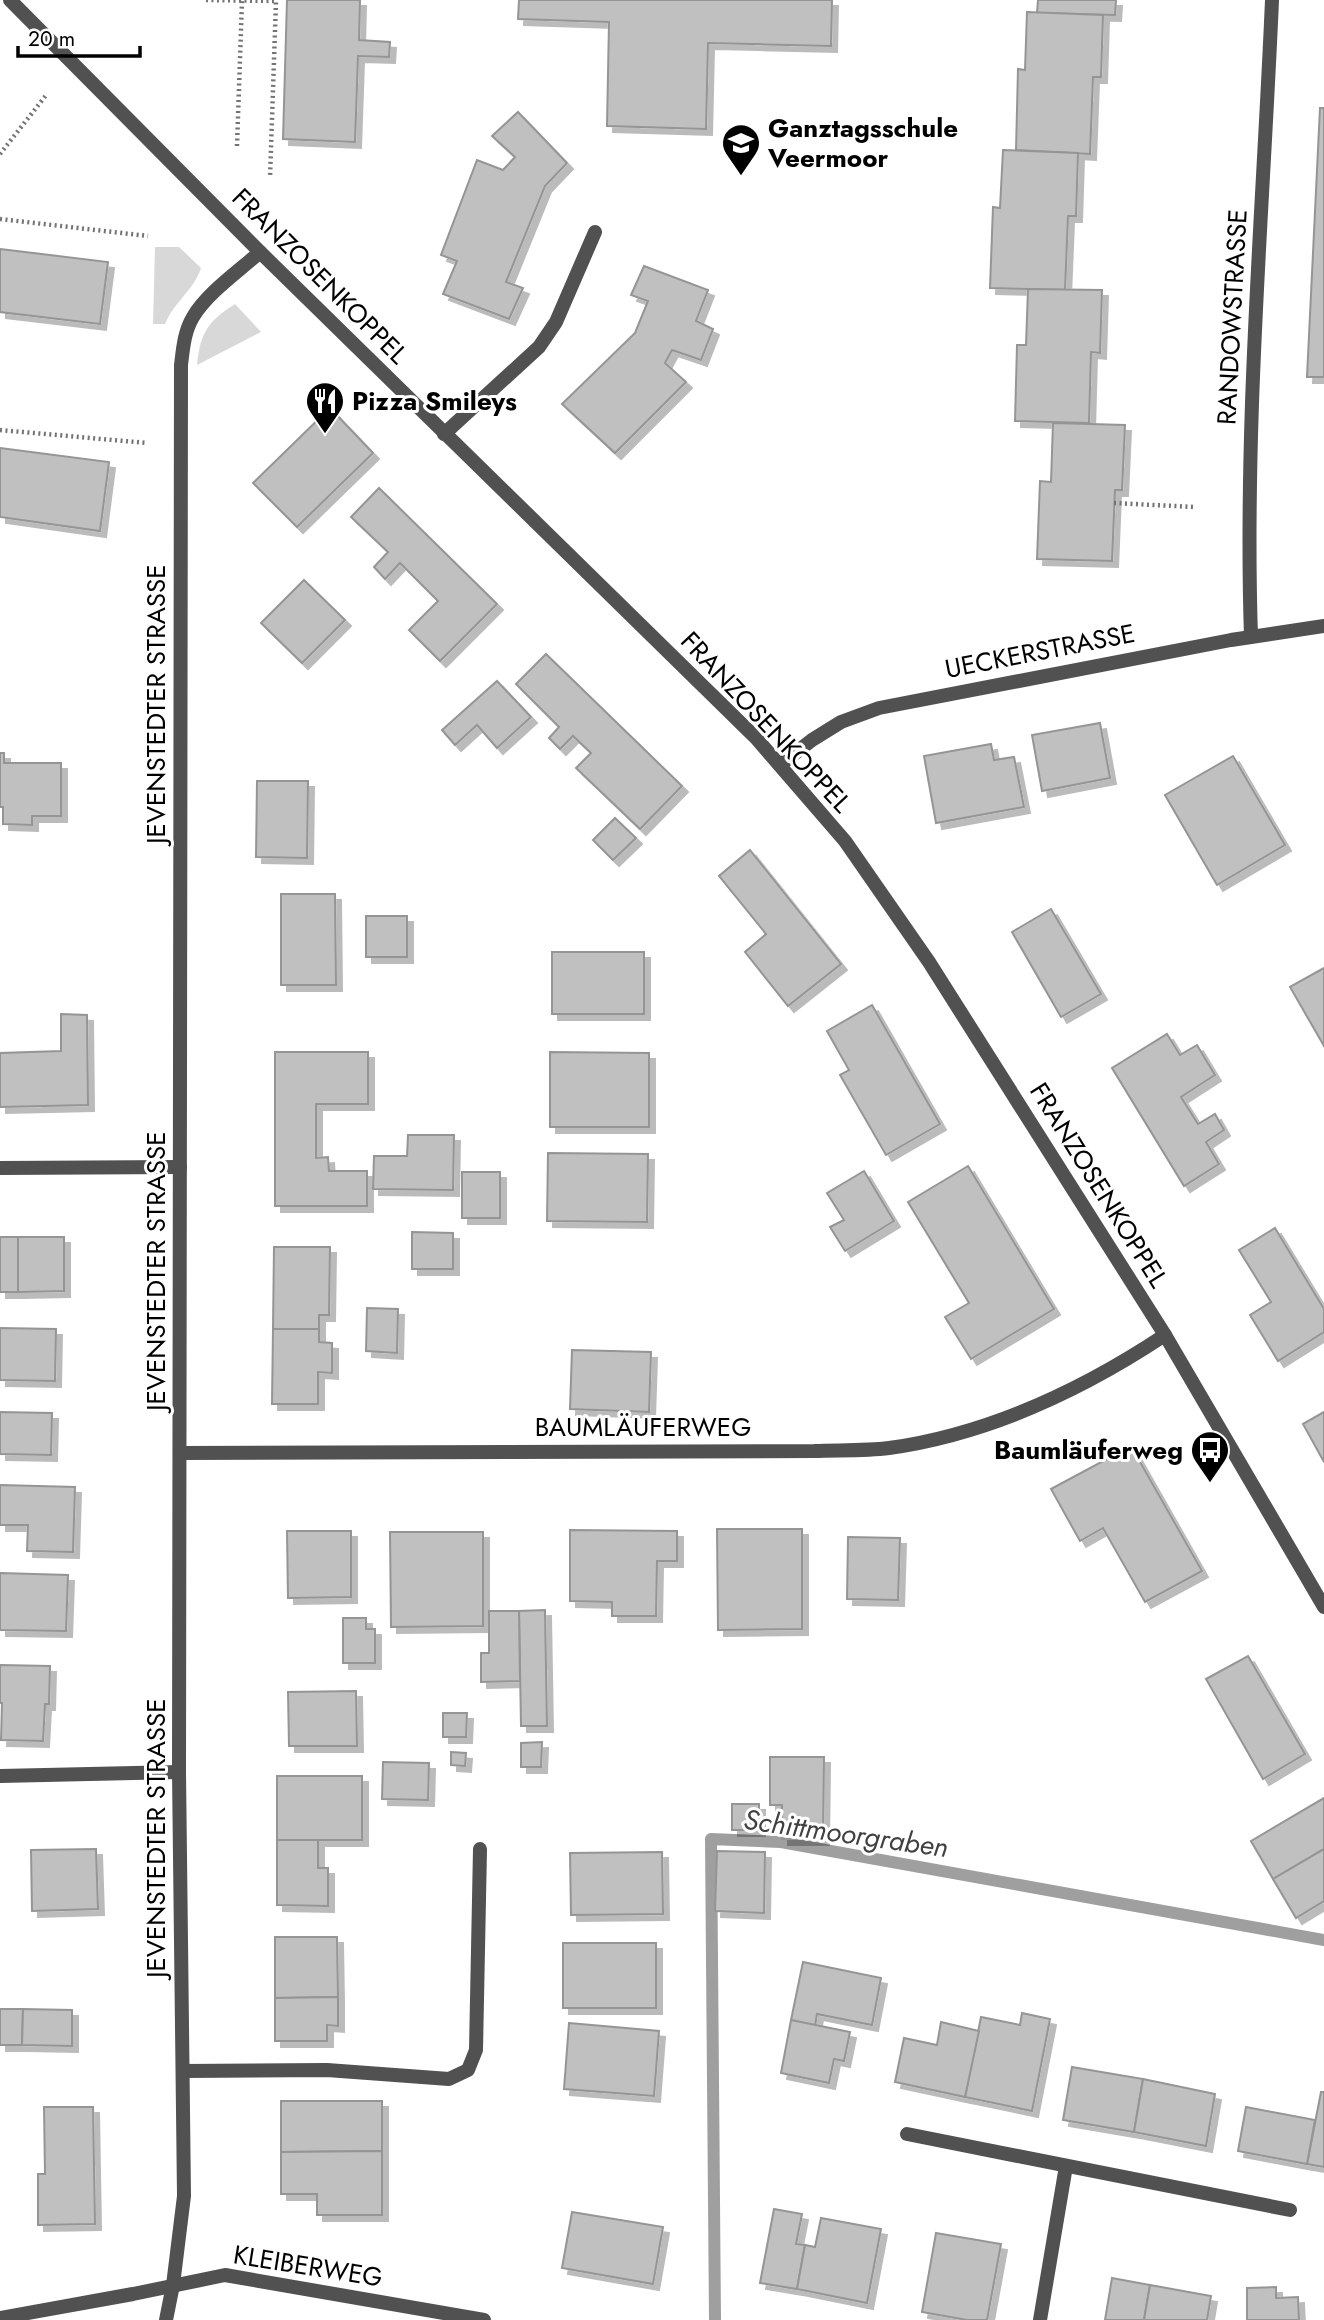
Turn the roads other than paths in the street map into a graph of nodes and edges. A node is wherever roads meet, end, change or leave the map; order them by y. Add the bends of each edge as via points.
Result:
1 (10, 0) edge
2 (1272, 0) edge
3 (595, 232) dead end
4 (260, 251) junction
5 (444, 434) junction
6 (1324, 626) edge
7 (1251, 637) junction
8 (779, 765) junction
9 (180, 1167) junction
10 (0, 1168) edge
11 (1165, 1335) junction
12 (181, 1453) junction
13 (1324, 1607) edge
14 (179, 1772) junction
15 (0, 1776) edge
16 (480, 1849) dead end
17 (183, 2071) junction
18 (907, 2134) dead end
19 (1066, 2166) junction
20 (1290, 2210) dead end
21 (173, 2285) junction
22 (0, 2318) edge
23 (166, 2320) edge
24 (484, 2320) edge
25 (1040, 2320) edge

1 - 4 street, FRANZOSENKOPPEL
2 - 7 street, RANDOWSTRASSE via 1252,385
3 - 5 street via 556,322 539,347
4 - 5 street, FRANZOSENKOPPEL
4 - 9 street, JEVENSTEDTER STRASSE via 192,318 181,365
5 - 8 street, FRANZOSENKOPPEL
6 - 7 street, UECKERSTRASSE
7 - 8 street, UECKERSTRASSE via 878,708 841,722
8 - 11 street, FRANZOSENKOPPEL via 845,841 929,962
9 - 10 street
9 - 12 street, JEVENSTEDTER STRASSE
11 - 12 street, BAUMLÄUFERWEG via 1028,1411 888,1448
11 - 13 street, FRANZOSENKOPPEL
12 - 14 street, JEVENSTEDTER STRASSE
14 - 15 street
14 - 17 street, JEVENSTEDTER STRASSE
16 - 17 street via 476,2050 468,2070 449,2080 327,2070
17 - 21 street, JEVENSTEDTER STRASSE via 184,2196
18 - 19 street
19 - 20 street
19 - 25 street
21 - 22 street, KLEIBERWEG
21 - 23 street, JEVENSTEDTER STRASSE
21 - 24 street, KLEIBERWEG via 225,2275

